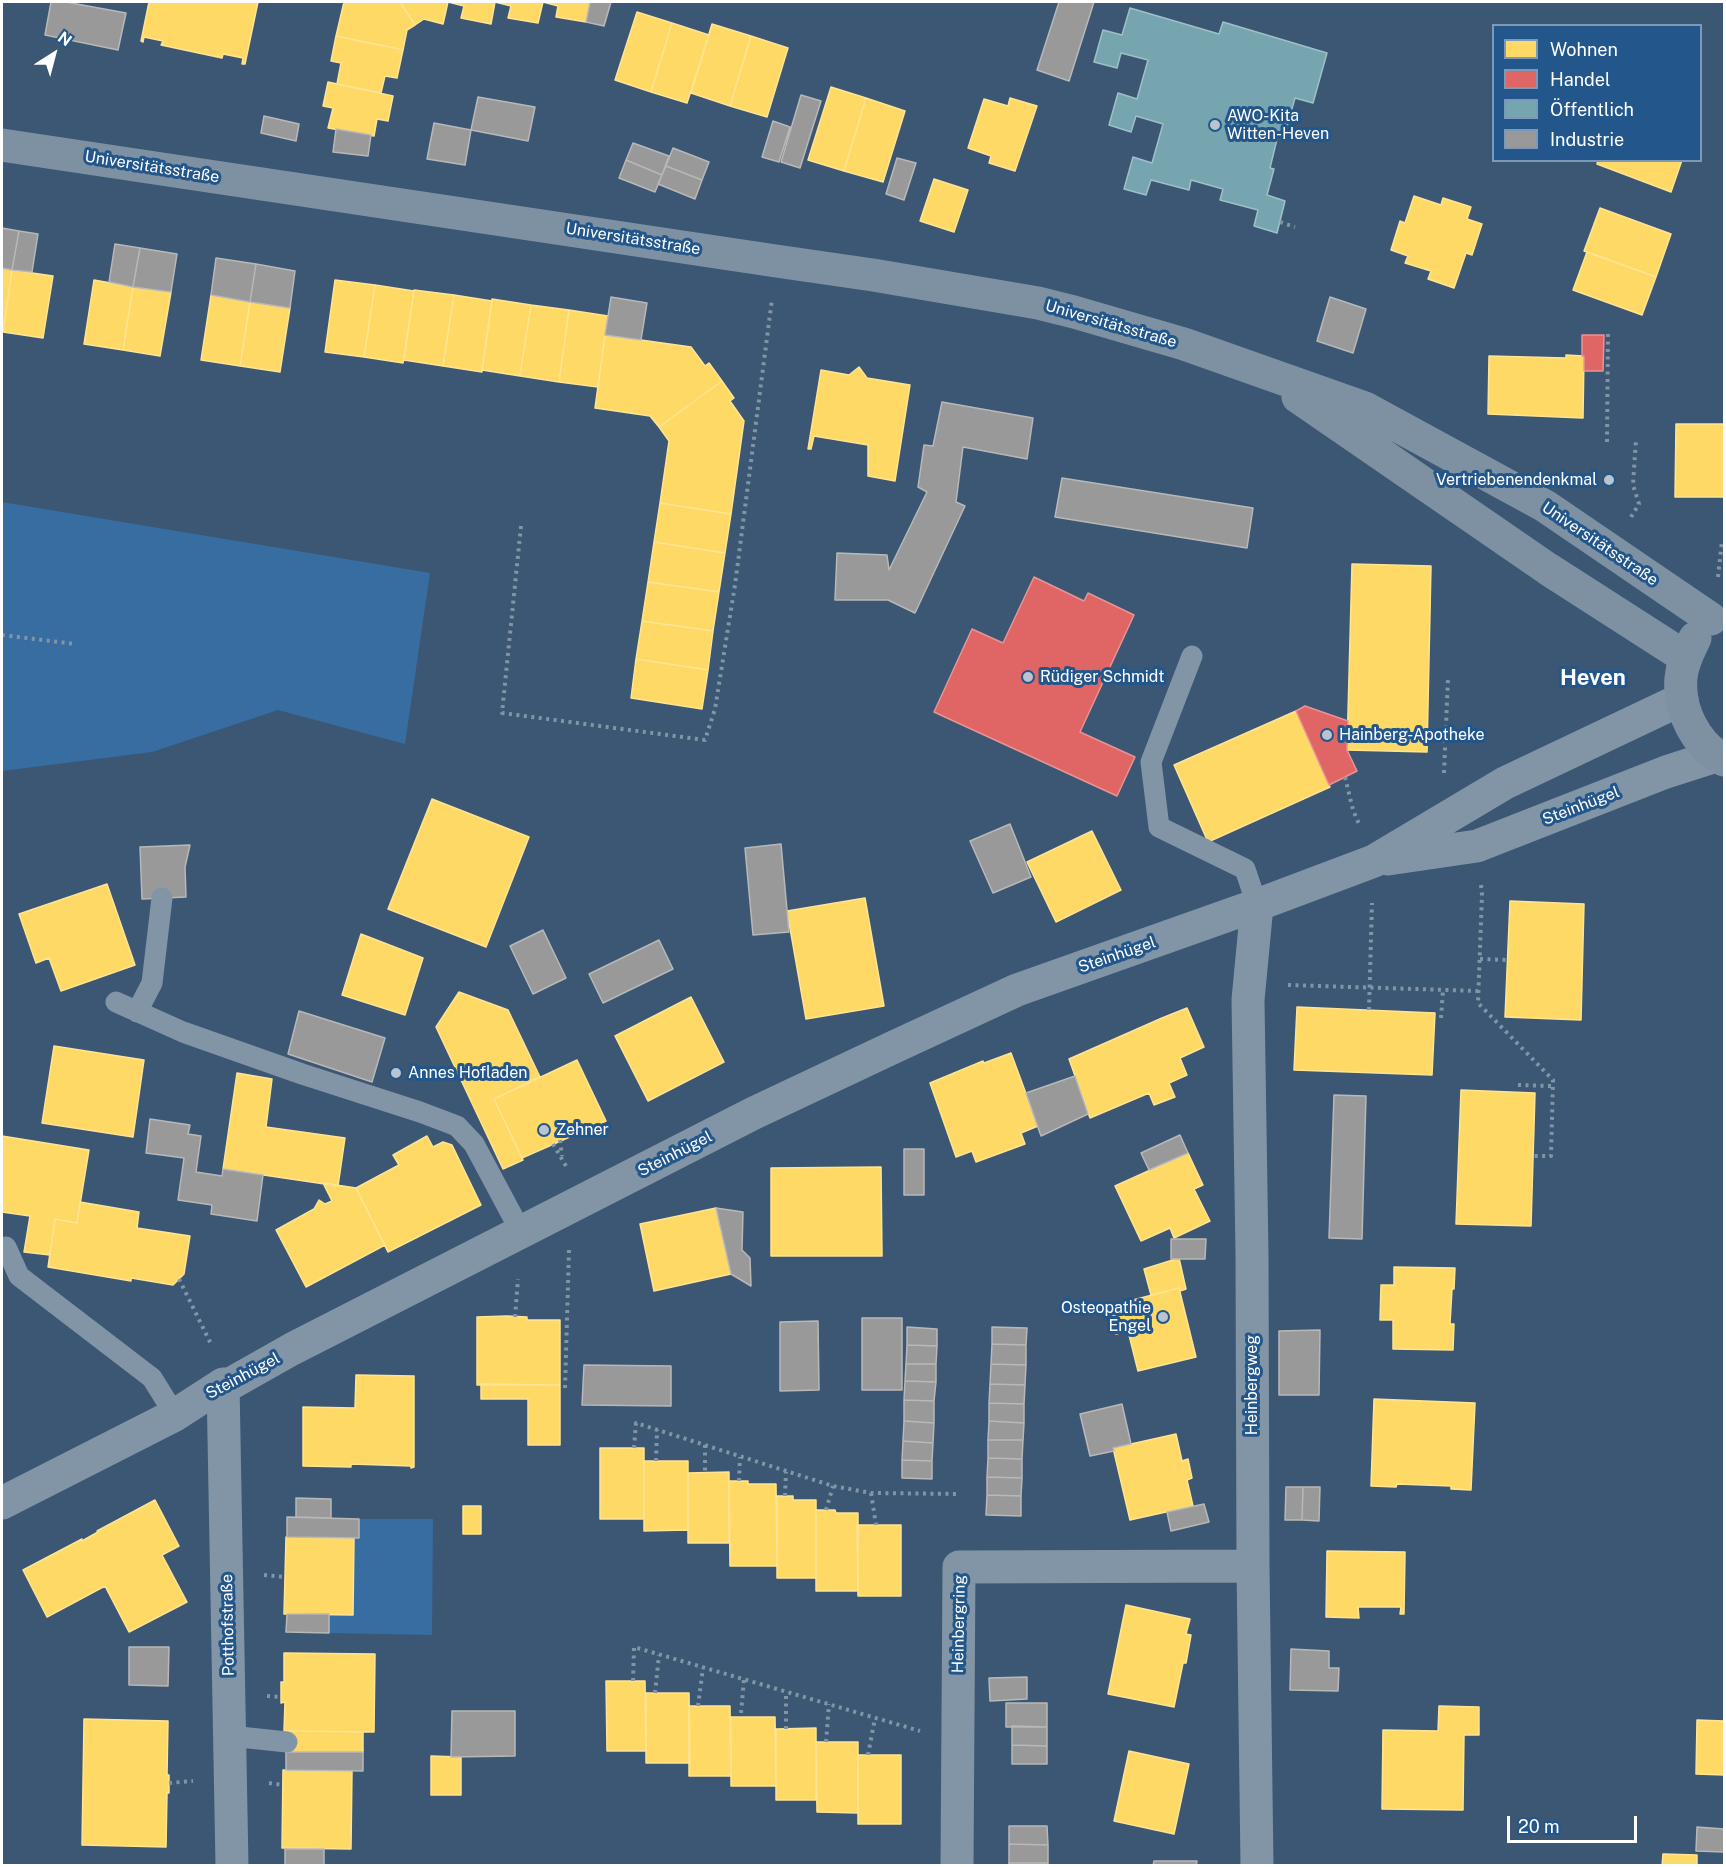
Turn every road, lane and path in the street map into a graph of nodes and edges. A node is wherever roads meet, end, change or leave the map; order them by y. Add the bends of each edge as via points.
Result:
1 (2, 145) edge
2 (1280, 222) dead end
3 (1295, 226) dead end
4 (776, 261) junction
5 (1608, 330) dead end
6 (1256, 370) junction
7 (1636, 439) dead end
8 (1607, 442) dead end
9 (1639, 504) dead end
10 (521, 526) dead end
11 (1718, 615) edge
12 (2, 635) edge
13 (75, 644) dead end
14 (1192, 656) dead end
15 (1685, 657) junction
16 (1448, 678) dead end
17 (1682, 699) junction
18 (1720, 758) edge
19 (1345, 777) dead end
20 (1462, 809) junction
21 (1477, 846) junction
22 (1374, 861) junction
23 (162, 898) dead end
24 (1257, 905) junction
25 (1480, 959) junction
26 (1508, 960) dead end
27 (1278, 985) dead end
28 (1369, 988) junction
29 (1443, 990) junction
30 (1479, 991) junction
31 (116, 1002) dead end
32 (1369, 1010) dead end
33 (138, 1012) junction
34 (1441, 1018) dead end
35 (1518, 1085) dead end
36 (1552, 1086) junction
37 (560, 1140) dead end
38 (1533, 1156) dead end
39 (563, 1160) dead end
40 (570, 1207) junction
41 (521, 1232) junction
42 (7, 1259) edge
43 (179, 1279) dead end
44 (227, 1384) junction
45 (566, 1388) dead end
46 (175, 1415) junction
47 (657, 1430) junction
48 (705, 1445) junction
49 (634, 1448) dead end
50 (740, 1457) junction
51 (656, 1461) dead end
52 (786, 1472) junction
53 (705, 1473) dead end
54 (739, 1481) dead end
55 (833, 1486) junction
56 (871, 1493) junction
57 (960, 1494) dead end
58 (785, 1497) dead end
59 (2, 1503) edge
60 (826, 1510) dead end
61 (876, 1525) dead end
62 (1252, 1566) junction
63 (659, 1655) junction
64 (703, 1668) junction
65 (744, 1679) junction
66 (633, 1681) dead end
67 (786, 1692) junction
68 (655, 1693) dead end
69 (829, 1704) junction
70 (698, 1706) dead end
71 (741, 1713) dead end
72 (875, 1718) junction
73 (786, 1729) dead end
74 (230, 1736) junction
75 (287, 1742) dead end
76 (826, 1742) dead end
77 (958, 1742) junction
78 (868, 1755) dead end
79 (232, 1866) edge
80 (957, 1866) edge
81 (1257, 1866) edge

1 - 4 street, Universitätsstraße
2 - 3 path
4 - 6 street, Universitätsstraße via 1038,303 1184,344
4 - 10 path via 735,585 716,709 705,740 502,713
5 - 8 path
6 - 11 street, Universitätsstraße via 1365,408 1545,506
6 - 15 street, Universitätsstraße via 1548,569
7 - 9 path via 1633,485
11 - 15 street via 1695,637
12 - 13 path
14 - 24 lane via 1151,762 1159,827 1245,868
15 - 17 street
16 - 20 path via 1444,773
17 - 18 street via 1688,721 1700,740
17 - 20 street, Steinhügel via 1505,783
18 - 21 street, Steinhügel via 1666,772
19 - 22 path via 1353,810
20 - 22 street, Steinhügel
21 - 22 street, Steinhügel
21 - 25 path via 1482,895
22 - 24 street, Steinhügel
22 - 28 path
23 - 33 lane via 152,983
24 - 40 street, Steinhügel via 1017,990 754,1113
24 - 62 street, Heinbergweg via 1248,999
25 - 26 path
25 - 30 path
27 - 28 path
28 - 29 path
28 - 32 path
29 - 30 path
29 - 34 path
30 - 36 path via 1478,1003 1553,1080
31 - 33 lane
33 - 41 lane via 194,1036 457,1126 474,1144
35 - 36 path
36 - 38 path via 1551,1156
37 - 39 path
40 - 41 street, Steinhügel
40 - 45 path
41 - 44 street, Steinhügel
42 - 46 lane via 19,1276 152,1378
43 - 44 path
44 - 46 street, Steinhügel
44 - 74 street, Potthofstraße
46 - 59 street, Steinhügel
47 - 48 path
47 - 49 path via 636,1423
47 - 51 path
48 - 50 path
48 - 53 path
50 - 52 path
50 - 54 path
52 - 55 path
52 - 58 path
55 - 56 path
55 - 60 path
56 - 57 path
56 - 61 path
62 - 77 street, Heinbergring via 959,1567
62 - 81 street, Heinbergweg
63 - 64 path
63 - 66 path via 634,1647
63 - 68 path
64 - 65 path
64 - 70 path
65 - 67 path
65 - 71 path
67 - 69 path
67 - 73 path
69 - 72 path
69 - 76 path
72 - 77 path
72 - 78 path
74 - 75 lane
74 - 79 street, Potthofstraße
77 - 80 street, Heinbergring

